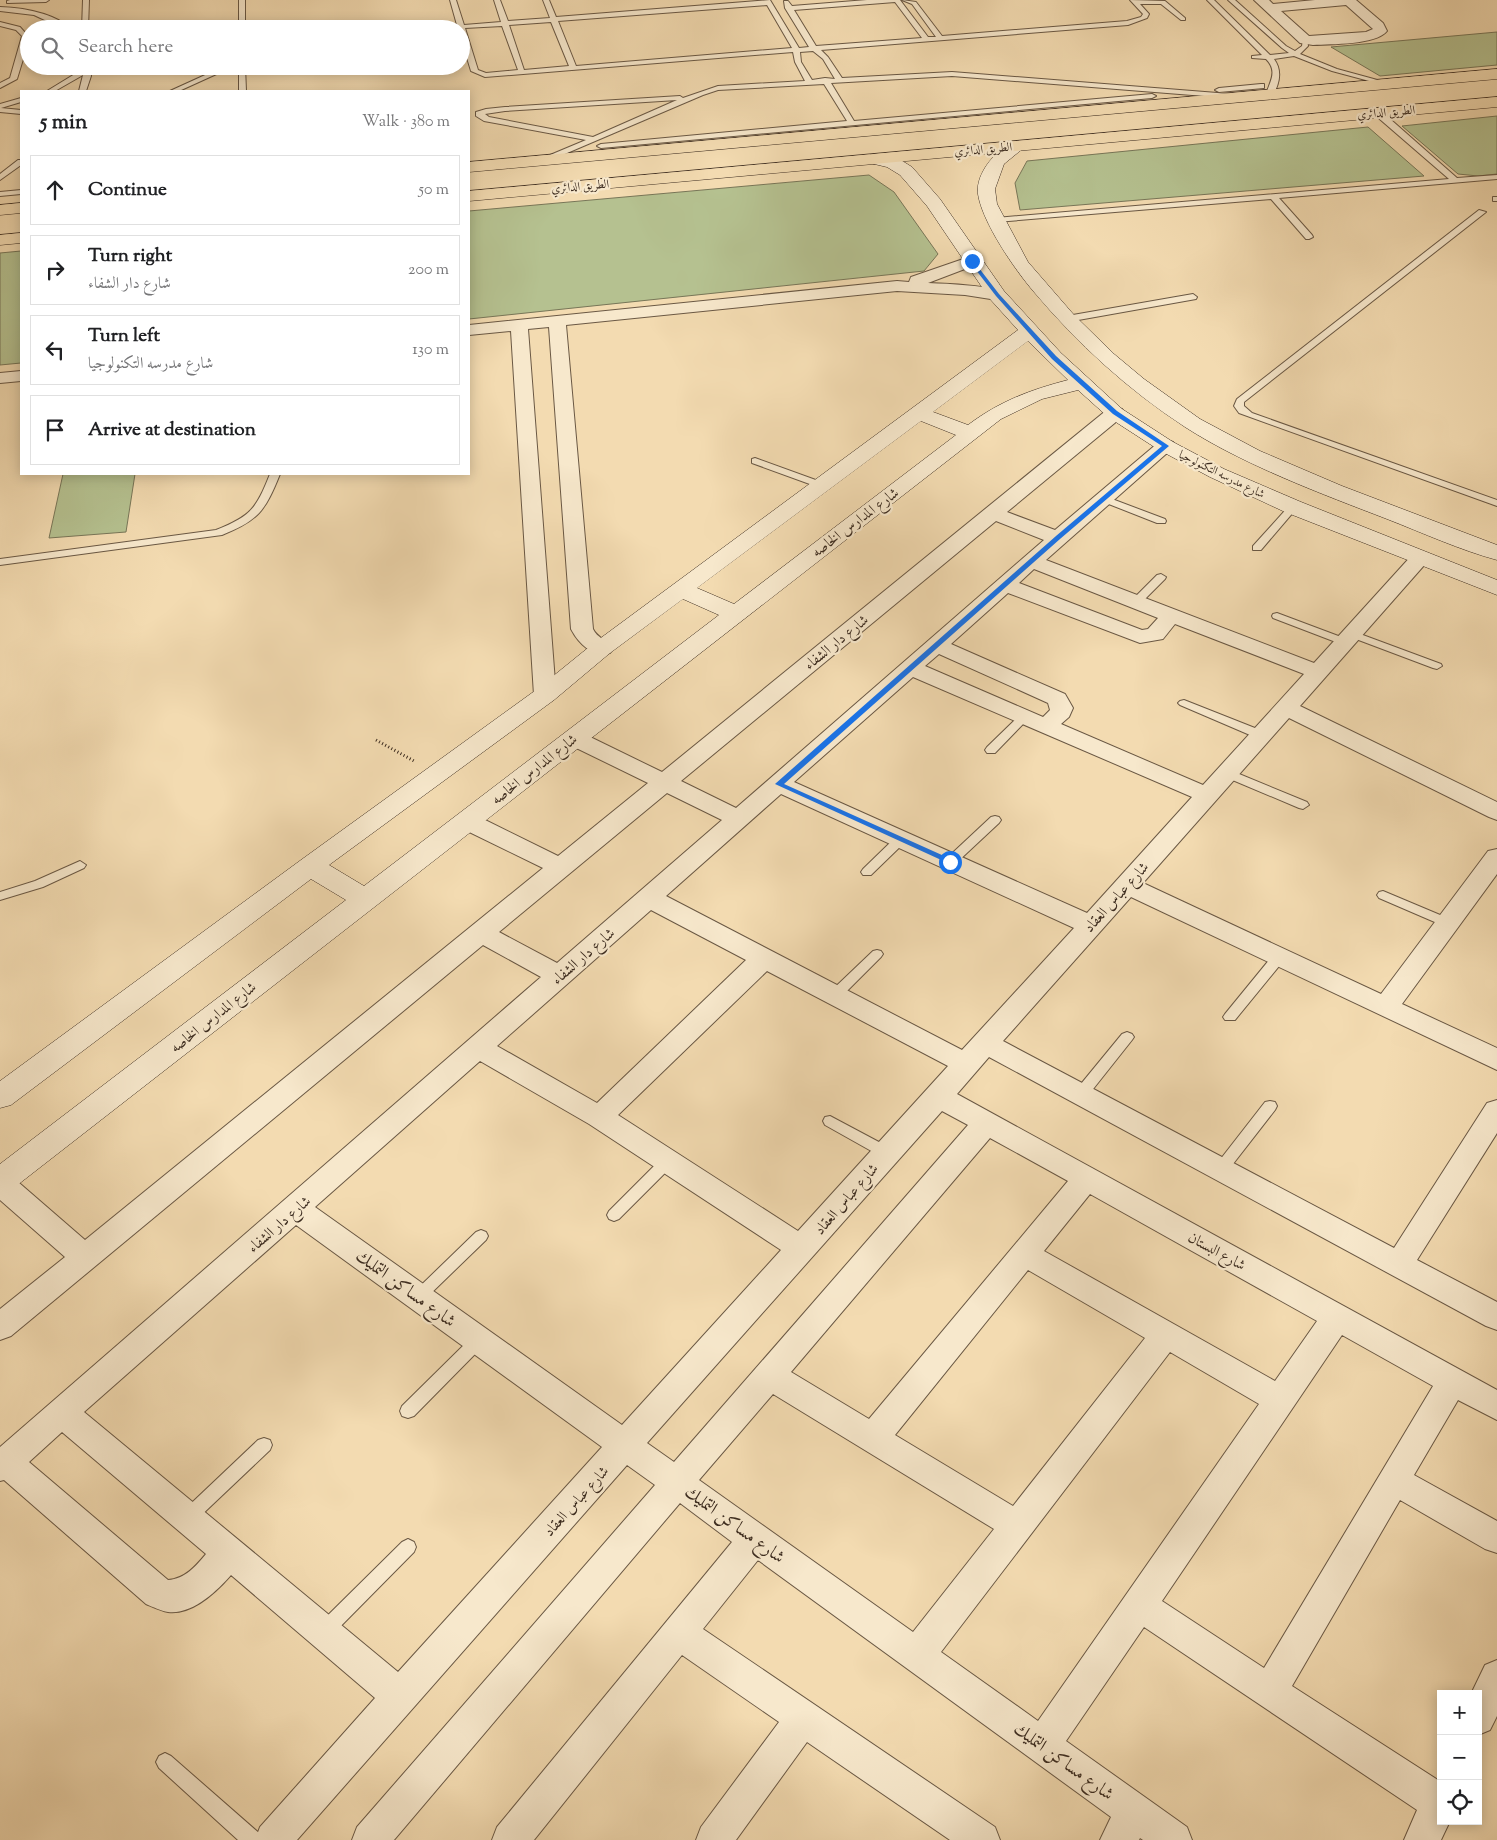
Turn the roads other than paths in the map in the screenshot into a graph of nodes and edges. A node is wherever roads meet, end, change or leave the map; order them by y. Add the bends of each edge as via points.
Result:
1 (46, 0) edge
2 (86, 0) edge
3 (242, 0) edge
4 (453, 0) edge
5 (497, 0) edge
6 (546, 0) edge
7 (691, 0) edge
8 (785, 0) edge
9 (895, 0) edge
10 (905, 0) edge
11 (1210, 0) edge
12 (1231, 0) edge
13 (34, 1) junction
14 (768, 1) edge
15 (1135, 1) edge
16 (1349, 1) edge
17 (0, 2) edge
18 (1265, 4) edge
19 (696, 8) junction
20 (0, 9) edge
21 (789, 9) junction
22 (26, 11) junction
23 (775, 12) junction
24 (1183, 19) dead end
25 (55, 20) edge
26 (85, 20) edge
27 (242, 20) edge
28 (460, 20) edge
29 (554, 20) junction
30 (0, 24) edge
31 (505, 24) junction
32 (470, 26) edge
33 (20, 30) edge
34 (941, 39) junction
35 (927, 40) junction
36 (1305, 40) junction
37 (815, 49) junction
38 (797, 50) junction
39 (470, 54) edge
40 (1294, 54) junction
41 (1267, 55) junction
42 (1253, 56) dead end
43 (20, 66) edge
44 (574, 68) junction
45 (522, 73) junction
46 (1497, 74) edge
47 (76, 75) edge
48 (86, 75) edge
49 (210, 75) edge
50 (242, 75) edge
51 (825, 80) junction
52 (839, 80) junction
53 (809, 81) junction
54 (1388, 84) junction
55 (0, 86) edge
56 (52, 90) edge
57 (84, 90) edge
58 (176, 90) edge
59 (243, 90) edge
60 (1265, 90) junction
61 (1188, 93) junction
62 (690, 97) junction
63 (1245, 97) junction
64 (20, 100) edge
65 (1497, 102) edge
66 (0, 108) edge
67 (20, 112) edge
68 (1378, 113) junction
69 (852, 123) junction
70 (593, 139) junction
71 (601, 146) dead end
72 (1018, 146) junction
73 (876, 159) junction
74 (545, 160) junction
75 (20, 163) edge
76 (470, 167) edge
77 (20, 168) edge
78 (12, 169) junction
79 (1497, 177) edge
80 (0, 178) edge
81 (1455, 180) junction
82 (20, 193) edge
83 (470, 196) edge
84 (1273, 196) junction
85 (6, 204) edge
86 (1482, 212) dead end
87 (996, 220) junction
88 (1309, 237) dead end
89 (20, 238) edge
90 (0, 240) edge
91 (984, 241) junction
92 (972, 261) junction
93 (897, 286) junction
94 (998, 295) junction
95 (1192, 296) dead end
96 (1067, 318) junction
97 (557, 321) junction
98 (519, 325) junction
99 (470, 330) edge
100 (1029, 331) junction
101 (1081, 383) junction
102 (1115, 413) junction
103 (918, 414) junction
104 (970, 433) junction
105 (1166, 446) junction
106 (1253, 455) junction
107 (755, 461) dead end
108 (1217, 473) junction
109 (275, 475) edge
110 (821, 485) junction
111 (1104, 499) junction
112 (1497, 503) edge
113 (1293, 507) junction
114 (992, 513) junction
115 (553, 520) junction
116 (1161, 521) dead end
117 (1058, 538) junction
118 (1257, 548) dead end
119 (1495, 549) edge
120 (1420, 558) junction
121 (1031, 561) junction
122 (0, 562) edge
123 (1161, 577) dead end
124 (1005, 585) junction
125 (1497, 588) edge
126 (680, 590) junction
127 (1136, 602) junction
128 (735, 614) junction
129 (1172, 615) junction
130 (1277, 616) dead end
131 (1348, 638) junction
132 (936, 645) junction
133 (602, 648) junction
134 (1436, 666) dead end
135 (910, 668) junction
136 (1318, 672) junction
137 (544, 695) junction
138 (1184, 703) dead end
139 (1286, 708) junction
140 (1024, 717) junction
141 (1047, 726) junction
142 (1261, 735) junction
143 (574, 738) junction
144 (991, 750) dead end
145 (1227, 773) junction
146 (664, 782) junction
147 (778, 784) junction
148 (1207, 795) junction
149 (1303, 806) dead end
150 (1497, 812) edge
151 (739, 819) junction
152 (995, 820) dead end
153 (467, 821) junction
154 (901, 840) junction
155 (1497, 857) edge
156 (950, 862) junction
157 (80, 865) dead end
158 (310, 866) junction
159 (561, 867) junction
160 (867, 872) dead end
161 (1127, 885) junction
162 (1383, 895) dead end
163 (0, 896) edge
164 (649, 898) junction
165 (366, 899) junction
166 (1448, 922) junction
167 (1090, 925) junction
168 (480, 933) junction
169 (877, 954) dead end
170 (1279, 956) junction
171 (764, 958) junction
172 (560, 976) junction
173 (835, 996) junction
174 (1386, 1007) junction
175 (1230, 1017) dead end
176 (1127, 1037) dead end
177 (985, 1043) junction
178 (479, 1048) junction
179 (1497, 1060) edge
180 (966, 1064) junction
181 (1081, 1094) junction
182 (938, 1096) junction
183 (0, 1097) edge
184 (1270, 1106) dead end
185 (1497, 1110) edge
186 (598, 1117) junction
187 (830, 1121) dead end
188 (986, 1123) junction
189 (888, 1153) junction
190 (667, 1162) junction
191 (1221, 1169) junction
192 (1086, 1179) junction
193 (0, 1182) edge
194 (296, 1209) junction
195 (614, 1214) dead end
196 (481, 1236) dead end
197 (802, 1249) junction
198 (1025, 1254) junction
199 (85, 1257) junction
200 (1399, 1264) junction
201 (418, 1297) junction
202 (1337, 1317) junction
203 (1497, 1317) edge
204 (0, 1327) edge
205 (1166, 1334) junction
206 (479, 1340) junction
207 (770, 1376) junction
208 (1452, 1381) junction
209 (1280, 1400) junction
210 (1497, 1406) edge
211 (408, 1411) dead end
212 (62, 1414) junction
213 (873, 1438) junction
214 (264, 1445) dead end
215 (626, 1446) junction
216 (3, 1465) edge
217 (1394, 1480) junction
218 (677, 1482) junction
219 (187, 1518) junction
220 (1018, 1526) junction
221 (1497, 1538) edge
222 (756, 1539) junction
223 (408, 1547) dead end
224 (230, 1553) junction
225 (1139, 1605) junction
226 (323, 1632) junction
227 (679, 1633) junction
228 (917, 1655) junction
229 (1497, 1677) edge
230 (1270, 1691) junction
231 (400, 1696) junction
232 (1482, 1709) edge
233 (803, 1718) junction
234 (1042, 1746) junction
235 (165, 1762) dead end
236 (1437, 1799) edge
237 (1437, 1808) edge
238 (1126, 1826) edge
239 (252, 1840) edge
240 (273, 1840) edge
241 (370, 1840) edge
242 (510, 1840) edge
243 (714, 1840) edge
244 (982, 1840) edge
245 (1174, 1840) edge
246 (1422, 1840) edge

1 - 13 lane
2 - 26 lane
3 - 27 lane
4 - 28 lane
5 - 31 lane
6 - 29 lane
7 - 19 lane
8 - 14 lane
8 - 21 lane
9 - 21 lane
9 - 35 lane
10 - 34 lane via 914,3
11 - 41 lane
12 - 40 lane
13 - 17 lane
13 - 22 lane via 37,6
14 - 19 lane
14 - 23 lane
15 - 24 lane via 1164,2
15 - 34 lane via 1146,14 1144,18 1128,23
16 - 18 street
16 - 36 street via 1380,31 1369,36
18 - 36 street
19 - 29 lane
20 - 22 lane
21 - 23 lane via 780,8
21 - 37 lane
22 - 25 lane
23 - 38 lane
29 - 31 lane
29 - 44 lane
30 - 33 lane
31 - 32 lane
31 - 45 lane
34 - 35 lane
35 - 37 lane
36 - 40 lane via 1303,49
37 - 38 lane
37 - 52 lane via 826,58
38 - 44 lane
38 - 53 lane via 798,62
39 - 45 lane via 475,71 485,75
40 - 41 lane
40 - 54 lane
41 - 42 lane
41 - 60 lane via 1277,76 1274,88
43 - 55 lane via 13,79
44 - 45 lane
46 - 54 main road, الطريق الدائري
47 - 56 lane
48 - 57 lane
49 - 58 lane
50 - 59 lane
51 - 52 lane
51 - 53 lane
51 - 69 lane
52 - 61 lane via 968,75
53 - 62 lane via 718,88
54 - 60 main road, الطريق الدائري
60 - 61 lane
60 - 63 main road, الطريق الدائري
61 - 63 lane
61 - 69 lane
62 - 70 lane
62 - 70 lane via 505,109 479,114 487,119
63 - 74 main road, الطريق الدائري
64 - 66 lane
65 - 68 main road, الطريق الدائري
66 - 67 lane
68 - 72 main road, الطريق الدائري
68 - 81 lane
69 - 71 lane
70 - 74 lane
72 - 73 main road, الطريق الدائري
72 - 87 street, شارع مدرسه التكنولوجيا via 1002,156 988,180 988,204
73 - 83 main road, الطريق الدائري
73 - 91 street, شارع مدرسه التكنولوجيا via 906,170 934,203
74 - 76 main road, الطريق الدائري
75 - 78 lane
77 - 78 lane
78 - 80 lane
79 - 81 lane
81 - 84 lane
82 - 85 lane
84 - 87 lane
84 - 88 lane
86 - 112 lane via 1245,398 1239,406 1249,415
87 - 91 street, شارع مدرسه التكنولوجيا
89 - 90 main road
91 - 92 street, شارع مدرسه التكنولوجيا
91 - 96 street, شارع مدرسه التكنولوجيا via 1020,264
92 - 93 street
92 - 94 street, شارع مدرسه التكنولوجيا
93 - 94 street
93 - 97 street
94 - 100 street, شارع مدرسه التكنولوجيا
95 - 96 lane
96 - 106 street, شارع مدرسه التكنولوجيا via 1107,358 1151,394 1193,423
97 - 98 street
97 - 115 street
98 - 99 street
98 - 115 street
100 - 101 street, شارع مدرسه التكنولوجيا
100 - 103 street
101 - 102 street, شارع مدرسه التكنولوجيا
101 - 104 street, شارع المدارس الخاصه via 1022,400
102 - 105 street, شارع مدرسه التكنولوجيا
102 - 114 street, شارع دار الشفاء
103 - 104 street
103 - 110 street
104 - 128 street, شارع المدارس الخاصه
105 - 108 street, شارع مدرسه التكنولوجيا
105 - 111 street, شارع دار الشفاء
106 - 108 street
106 - 119 street, شارع مدرسه التكنولوجيا via 1343,494
107 - 110 lane
108 - 113 street, شارع مدرسه التكنولوجيا
109 - 122 lane via 263,504 253,515 218,533
110 - 126 street
111 - 116 lane
111 - 117 street, شارع دار الشفاء
113 - 118 lane
113 - 120 street, شارع مدرسه التكنولوجيا
114 - 117 street
114 - 146 street, شارع دار الشفاء
115 - 133 street via 582,629 586,637
115 - 137 street
117 - 121 street, شارع دار الشفاء
120 - 125 street, شارع مدرسه التكنولوجيا
120 - 131 street, شارع عباس العقاد
121 - 124 street, شارع دار الشفاء
121 - 127 street
123 - 127 lane
124 - 129 street via 1140,637 1155,634
124 - 132 street, شارع دار الشفاء
126 - 128 street
126 - 133 street
127 - 129 street
128 - 143 street, شارع المدارس الخاصه
129 - 136 street
130 - 131 lane
131 - 134 lane
131 - 136 street, شارع عباس العقاد
132 - 135 street, شارع دار الشفاء
132 - 141 street via 1057,699 1061,712
133 - 137 street
135 - 140 street
135 - 147 street, شارع دار الشفاء
136 - 139 street, شارع عباس العقاد
137 - 158 street
138 - 142 lane
139 - 142 street, شارع عباس العقاد
139 - 150 street
140 - 141 street
140 - 144 lane
141 - 148 street
142 - 145 street, شارع عباس العقاد
143 - 146 street
143 - 153 street, شارع المدارس الخاصه
145 - 148 street, شارع عباس العقاد
145 - 149 lane
146 - 151 street
146 - 159 street, شارع دار الشفاء
147 - 151 street, شارع دار الشفاء
147 - 154 street
148 - 161 street, شارع عباس العقاد
151 - 164 street, شارع دار الشفاء
152 - 156 lane
153 - 159 street
153 - 165 street, شارع المدارس الخاصه
154 - 156 street
154 - 160 lane
155 - 166 street
156 - 167 street
157 - 163 lane via 39,884
158 - 165 street
158 - 183 street
159 - 168 street, شارع دار الشفاء
161 - 167 street, شارع عباس العقاد
161 - 170 street
162 - 166 lane
164 - 171 street
164 - 172 street, شارع دار الشفاء
165 - 193 street, شارع المدارس الخاصه
166 - 174 street
167 - 177 street, شارع عباس العقاد
168 - 172 street
168 - 199 street, شارع دار الشفاء
169 - 173 lane
170 - 174 street
170 - 175 lane
171 - 173 street
171 - 186 street
172 - 178 street, شارع دار الشفاء
173 - 180 street
174 - 179 street
176 - 181 lane
177 - 180 street, شارع عباس العقاد
177 - 181 street
178 - 186 street
178 - 194 street, شارع دار الشفاء
180 - 182 street, شارع عباس العقاد
181 - 191 street
182 - 188 street, شارع البستان
182 - 189 street, شارع عباس العقاد
184 - 191 lane
185 - 200 street
186 - 190 street
187 - 189 lane
188 - 192 street, شارع البستان
188 - 207 street
189 - 197 street, شارع عباس العقاد
190 - 195 lane
190 - 197 street
191 - 200 street
192 - 198 street
192 - 202 street, شارع البستان
193 - 199 street
194 - 201 street, شارع مساكن التمليك
194 - 212 street, شارع دار الشفاء
196 - 201 lane
197 - 215 street, شارع عباس العقاد
198 - 205 street
198 - 213 street
199 - 204 street, شارع دار الشفاء
200 - 203 street
201 - 206 street, شارع مساكن التمليك
202 - 208 street, شارع البستان
202 - 209 street
205 - 209 street
205 - 220 street
206 - 211 lane
206 - 215 street, شارع مساكن التمليك
207 - 213 street
207 - 218 street
208 - 210 street, شارع البستان
208 - 217 street
209 - 225 street
212 - 216 street, شارع دار الشفاء
212 - 219 street
213 - 220 street
214 - 219 lane
215 - 218 street, شارع مساكن التمليك
215 - 231 street, شارع عباس العقاد
216 - 224 street via 165,1597 174,1598 192,1590
217 - 221 street
217 - 230 street
218 - 222 street, شارع مساكن التمليك
218 - 241 street
219 - 224 street
220 - 228 street
222 - 227 street
222 - 228 street, شارع مساكن التمليك
223 - 226 lane
224 - 226 street
225 - 230 street
225 - 234 street
226 - 231 street
227 - 233 street
227 - 242 street
228 - 234 street, شارع مساكن التمليك
229 - 232 street
230 - 236 street
231 - 240 street, شارع عباس العقاد
233 - 243 street
233 - 244 street
234 - 238 street, شارع مساكن التمليك
235 - 239 lane
237 - 246 street
238 - 245 street, شارع مساكن التمليك

